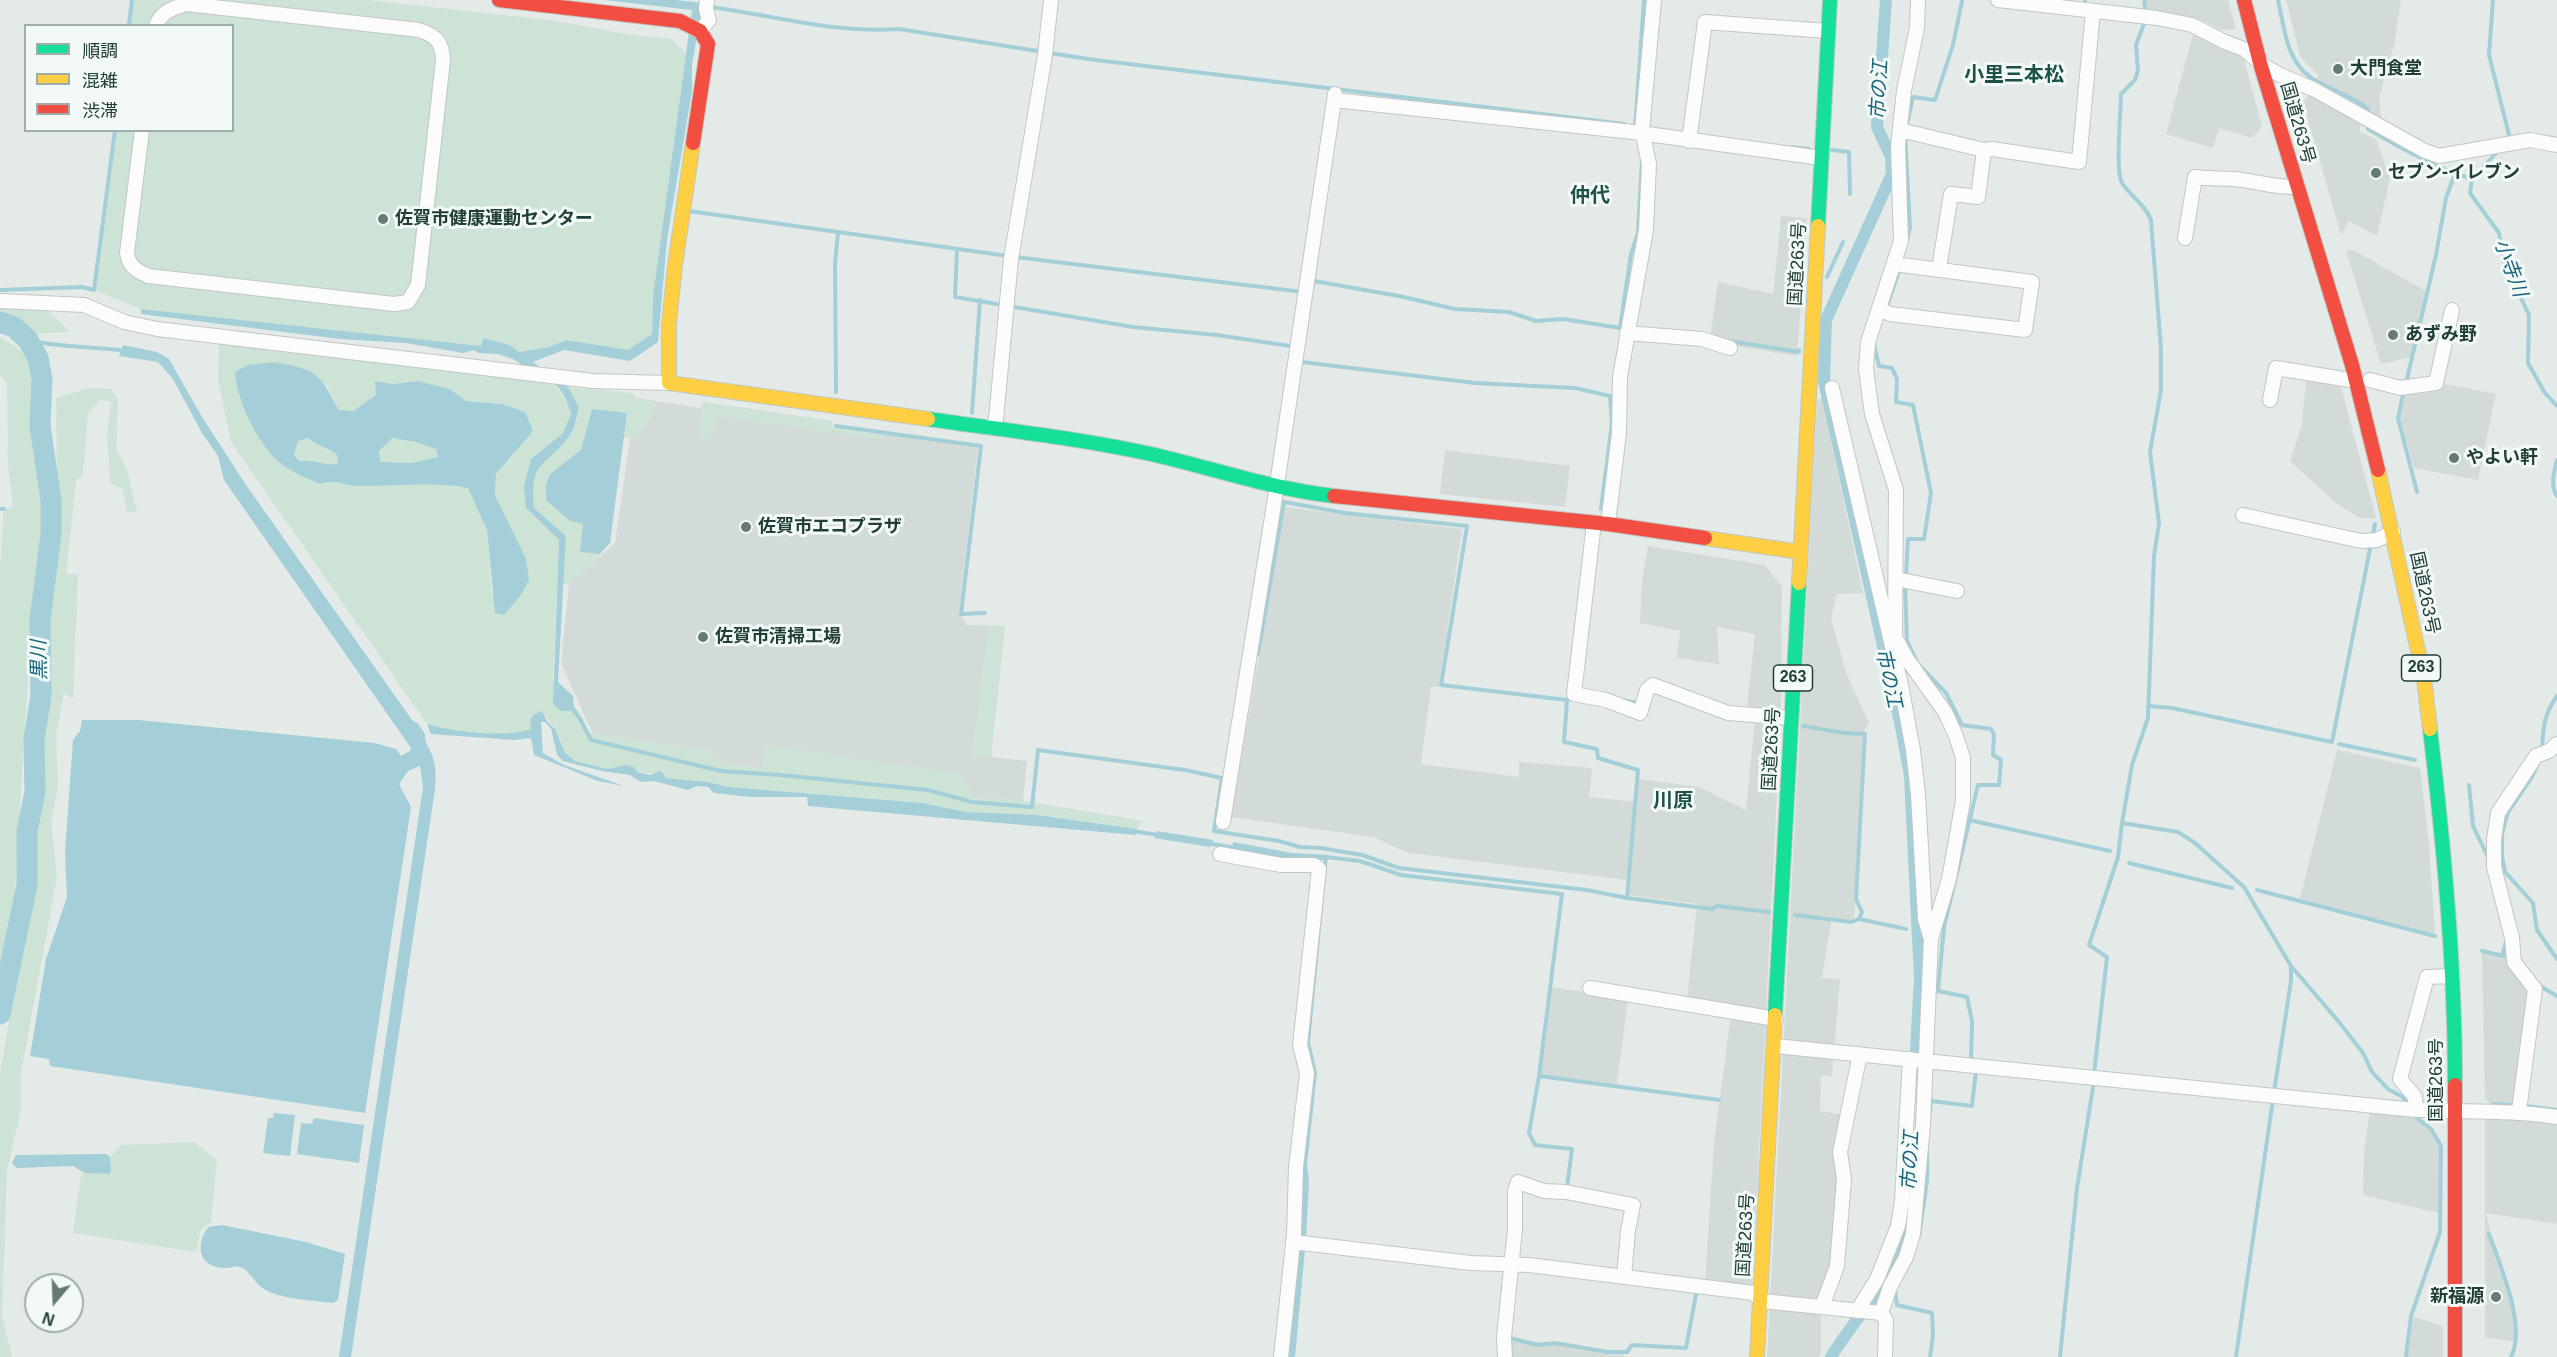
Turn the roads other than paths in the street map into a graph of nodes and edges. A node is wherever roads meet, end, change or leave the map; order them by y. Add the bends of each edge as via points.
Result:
1 (500, 0) edge
2 (1051, 0) edge
3 (1654, 0) edge
4 (1830, 0) edge
5 (1918, 0) edge
6 (1998, 0) edge
7 (2244, 0) edge
8 (706, 5) edge
9 (2093, 11) junction
10 (157, 24) edge
11 (700, 31) junction
12 (1828, 31) junction
13 (2274, 53) dead end
14 (2260, 63) junction
15 (2280, 75) junction
16 (2287, 97) dead end
17 (1640, 130) junction
18 (1904, 131) junction
19 (1689, 136) junction
20 (140, 141) edge
21 (2557, 145) edge
22 (1984, 150) junction
23 (1821, 158) junction
24 (2297, 187) junction
25 (2185, 238) dead end
26 (2333, 255) dead end
27 (1901, 264) junction
28 (1939, 269) junction
29 (0, 301) edge
30 (2452, 310) dead end
31 (1885, 311) junction
32 (1628, 329) junction
33 (1730, 348) dead end
34 (669, 383) junction
35 (2366, 384) junction
36 (1832, 388) dead end
37 (2270, 400) dead end
38 (992, 429) junction
39 (1276, 486) junction
40 (2242, 515) dead end
41 (1601, 524) junction
42 (2393, 532) junction
43 (1800, 552) junction
44 (1902, 580) junction
45 (1957, 591) dead end
46 (2423, 610) dead end
47 (2440, 692) dead end
48 (1791, 718) junction
49 (2548, 750) edge
50 (1223, 822) dead end
51 (1220, 855) dead end
52 (1931, 939) junction
53 (2463, 969) junction
54 (1590, 988) dead end
55 (1776, 1019) junction
56 (1775, 1046) junction
57 (1860, 1054) junction
58 (1910, 1059) junction
59 (1927, 1060) junction
60 (2412, 1105) junction
61 (2520, 1106) junction
62 (2454, 1111) junction
63 (2557, 1117) edge
64 (1299, 1242) junction
65 (1513, 1266) junction
66 (1624, 1273) junction
67 (1762, 1301) junction
68 (1822, 1307) junction
69 (1857, 1311) junction
70 (1876, 1313) junction
71 (1505, 1347) edge
72 (1281, 1357) edge
73 (1757, 1357) edge
74 (1885, 1357) edge
75 (2455, 1357) edge

1 - 11 main road via 685,23
2 - 38 street via 1012,256
3 - 17 street
4 - 12 main road, 国道263号 / 263
5 - 18 street via 1917,28 1904,91
6 - 9 street
7 - 14 main road, 国道263号 / 263
8 - 11 street via 709,20
9 - 14 street via 2157,18 2200,28 2244,48
9 - 22 street via 2079,162
10 - 20 street via 159,16 187,4 432,34 442,45 443,60 418,285 408,302 394,304 148,276 136,270 128,263 127,253
11 - 34 main road via 708,44 707,56 675,265
12 - 19 street via 1705,22
12 - 23 main road, 国道263号 / 263
13 - 15 main road, 国道263号
14 - 15 street
14 - 24 main road, 国道263号 / 263
15 - 16 main road, 国道263号
15 - 21 street via 2439,156 2530,140
17 - 19 street
17 - 32 street via 1649,164 1648,208
17 - 39 street via 1335,97
18 - 22 street
18 - 27 street via 1898,146
19 - 23 street
22 - 28 street via 1978,197 1951,194
23 - 43 main road, 国道263号 / 263
24 - 25 street via 2195,177
24 - 35 main road, 国道263号 / 263
26 - 35 main road, 国道263号 / 263
27 - 28 street
27 - 31 street
28 - 31 street via 2032,282 2025,330
29 - 34 street via 84,305 157,329 593,381
30 - 35 street via 2436,383 2406,388
31 - 44 street via 1868,342 1866,369 1872,414 1896,490
32 - 33 street via 1702,339
32 - 41 street via 1620,378 1619,433
34 - 38 main road
35 - 37 street via 2276,368
35 - 42 main road, 国道263号 / 263
36 - 52 street via 1911,739 1925,919
38 - 39 main road via 1151,454
39 - 41 main road
39 - 50 street
40 - 42 street via 2361,541 2377,540
41 - 43 main road
41 - 48 street via 1578,695 1640,713 1650,687 1728,713
42 - 53 main road, 国道263号 / 263 via 2424,678
43 - 48 main road, 国道263号 / 263
44 - 45 street
44 - 52 street via 1895,637 1946,712 1964,758 1959,829
46 - 47 main road, 国道263号 / 263
48 - 55 main road, 国道263号 / 263
49 - 61 street via 2498,813 2494,839 2494,867 2512,938 2513,958 2535,989
51 - 64 street via 1281,865 1314,865 1319,869 1300,1046 1307,1073 1296,1167
52 - 59 street
53 - 60 street via 2427,977 2400,1079
53 - 62 main road, 国道263号 / 263 via 2455,1013
54 - 55 street
55 - 56 main road, 国道263号 / 263
56 - 57 street
56 - 67 main road, 国道263号 / 263
57 - 58 street
57 - 68 street via 1840,1152 1844,1179 1837,1266
58 - 59 street
58 - 69 street via 1898,1226 1877,1279
59 - 60 street via 2273,1096
59 - 70 street via 1913,1234 1906,1257
60 - 62 street
61 - 62 street
61 - 63 street
62 - 75 main road, 国道263号 / 263
64 - 65 street
64 - 72 street
65 - 66 street
65 - 66 street via 1518,1182 1541,1190 1633,1205
65 - 71 street
66 - 67 street via 1753,1293
67 - 68 street
67 - 73 main road, 国道263号 / 263
68 - 69 street
69 - 70 street
70 - 74 street via 1886,1320

